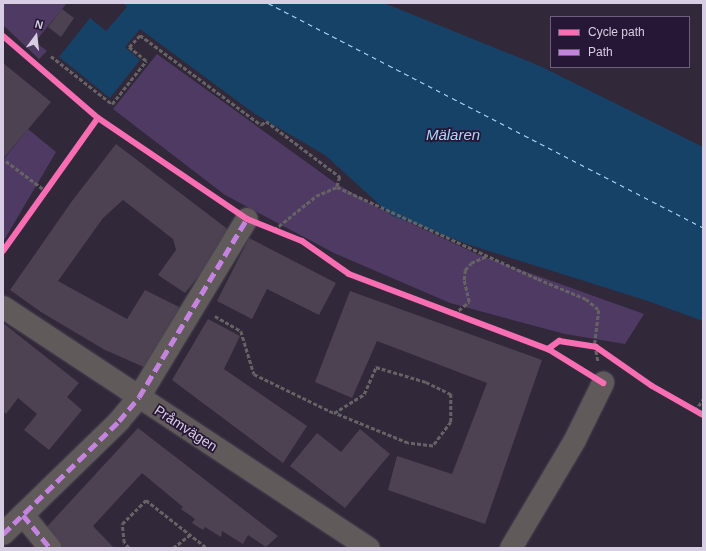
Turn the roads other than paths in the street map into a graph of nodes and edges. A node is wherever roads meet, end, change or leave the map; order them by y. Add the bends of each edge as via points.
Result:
1 (247, 219) road end
2 (3, 307) edge
3 (603, 383) road end
4 (139, 397) junction
5 (23, 515) junction
6 (3, 534) edge
7 (50, 548) edge
8 (369, 548) edge
9 (511, 548) edge

1 - 4 street
2 - 4 street, Pråmvägen
3 - 9 street via 575,440
4 - 5 street via 119,421
4 - 8 street, Pråmvägen
5 - 6 street
5 - 7 street

